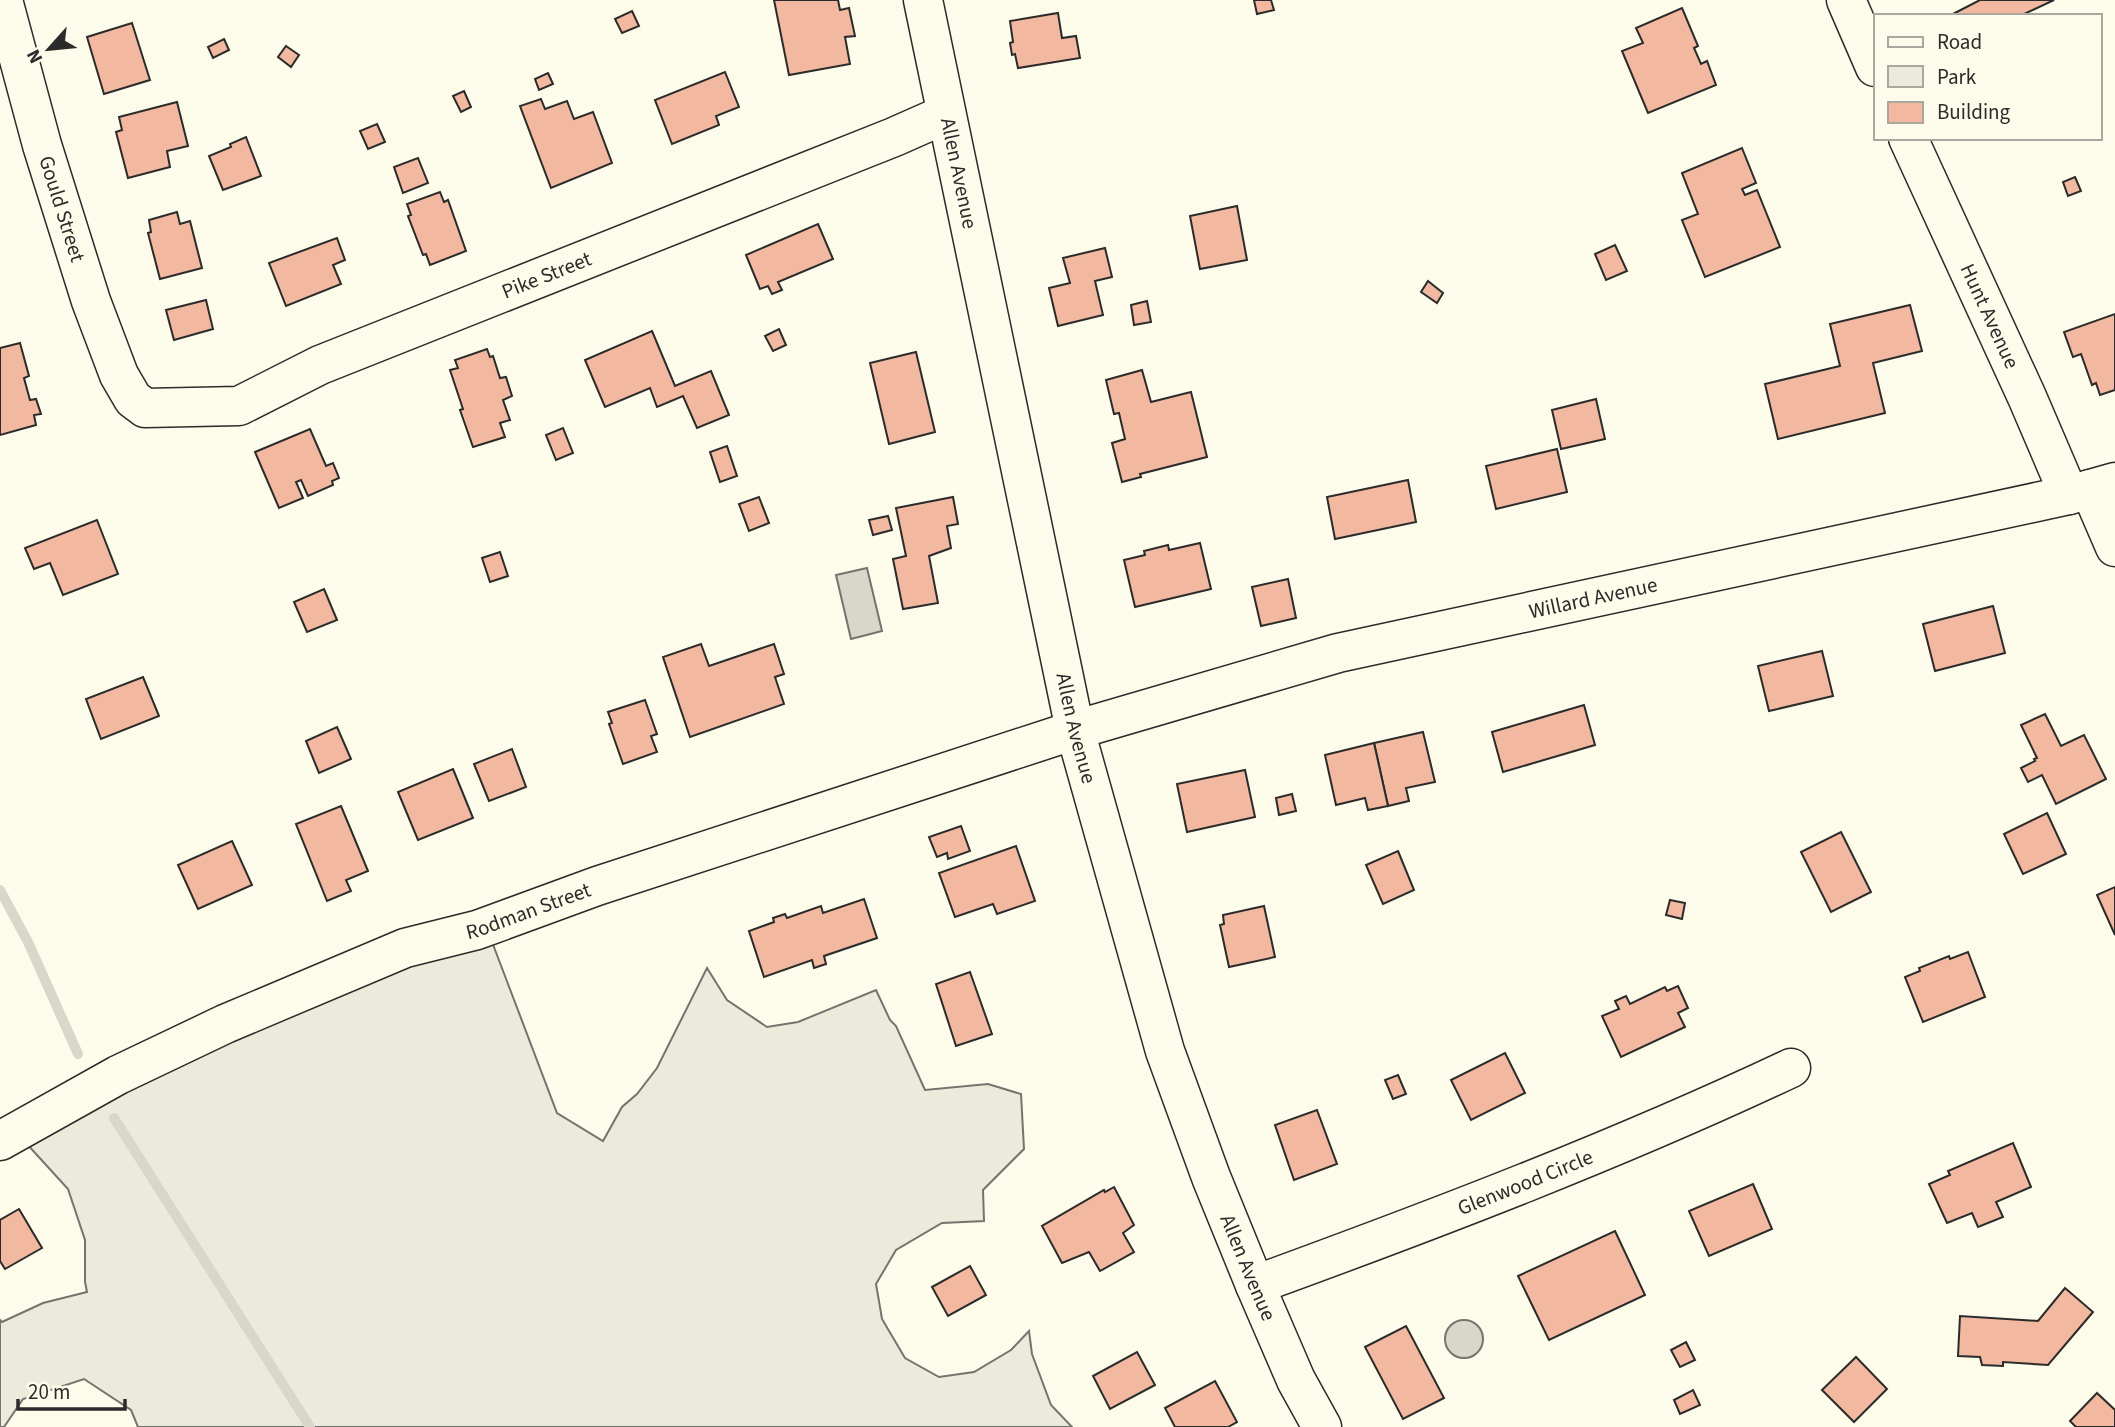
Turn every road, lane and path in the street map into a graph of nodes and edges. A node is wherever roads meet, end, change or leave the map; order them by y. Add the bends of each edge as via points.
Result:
1 (3, 0) edge
2 (923, 0) edge
3 (1846, 0) edge
4 (1874, 65) edge
5 (946, 114) junction
6 (1909, 140) edge
7 (145, 408) joint
8 (2092, 489) edge
9 (2115, 547) edge
10 (1074, 730) junction
11 (1791, 1068) dead end
12 (0, 1141) edge
13 (1255, 1285) junction
14 (1322, 1427) edge

1 - 7 street, Gould Street via 91,301 119,375 133,399
2 - 5 street, Allen Avenue
3 - 4 street
5 - 7 street, Pike Street via 320,365 239,406
5 - 10 street, Allen Avenue
6 - 8 street, Hunt Avenue via 2027,397
8 - 9 street, Hunt Avenue
8 - 10 street, Willard Avenue via 1338,653
10 - 12 street, Rodman Street via 597,886 477,930 405,948 225,1024 118,1075
10 - 13 street, Allen Avenue via 1165,1051
11 - 13 street, Glenwood Circle via 1693,1114
13 - 14 street, Allen Avenue

